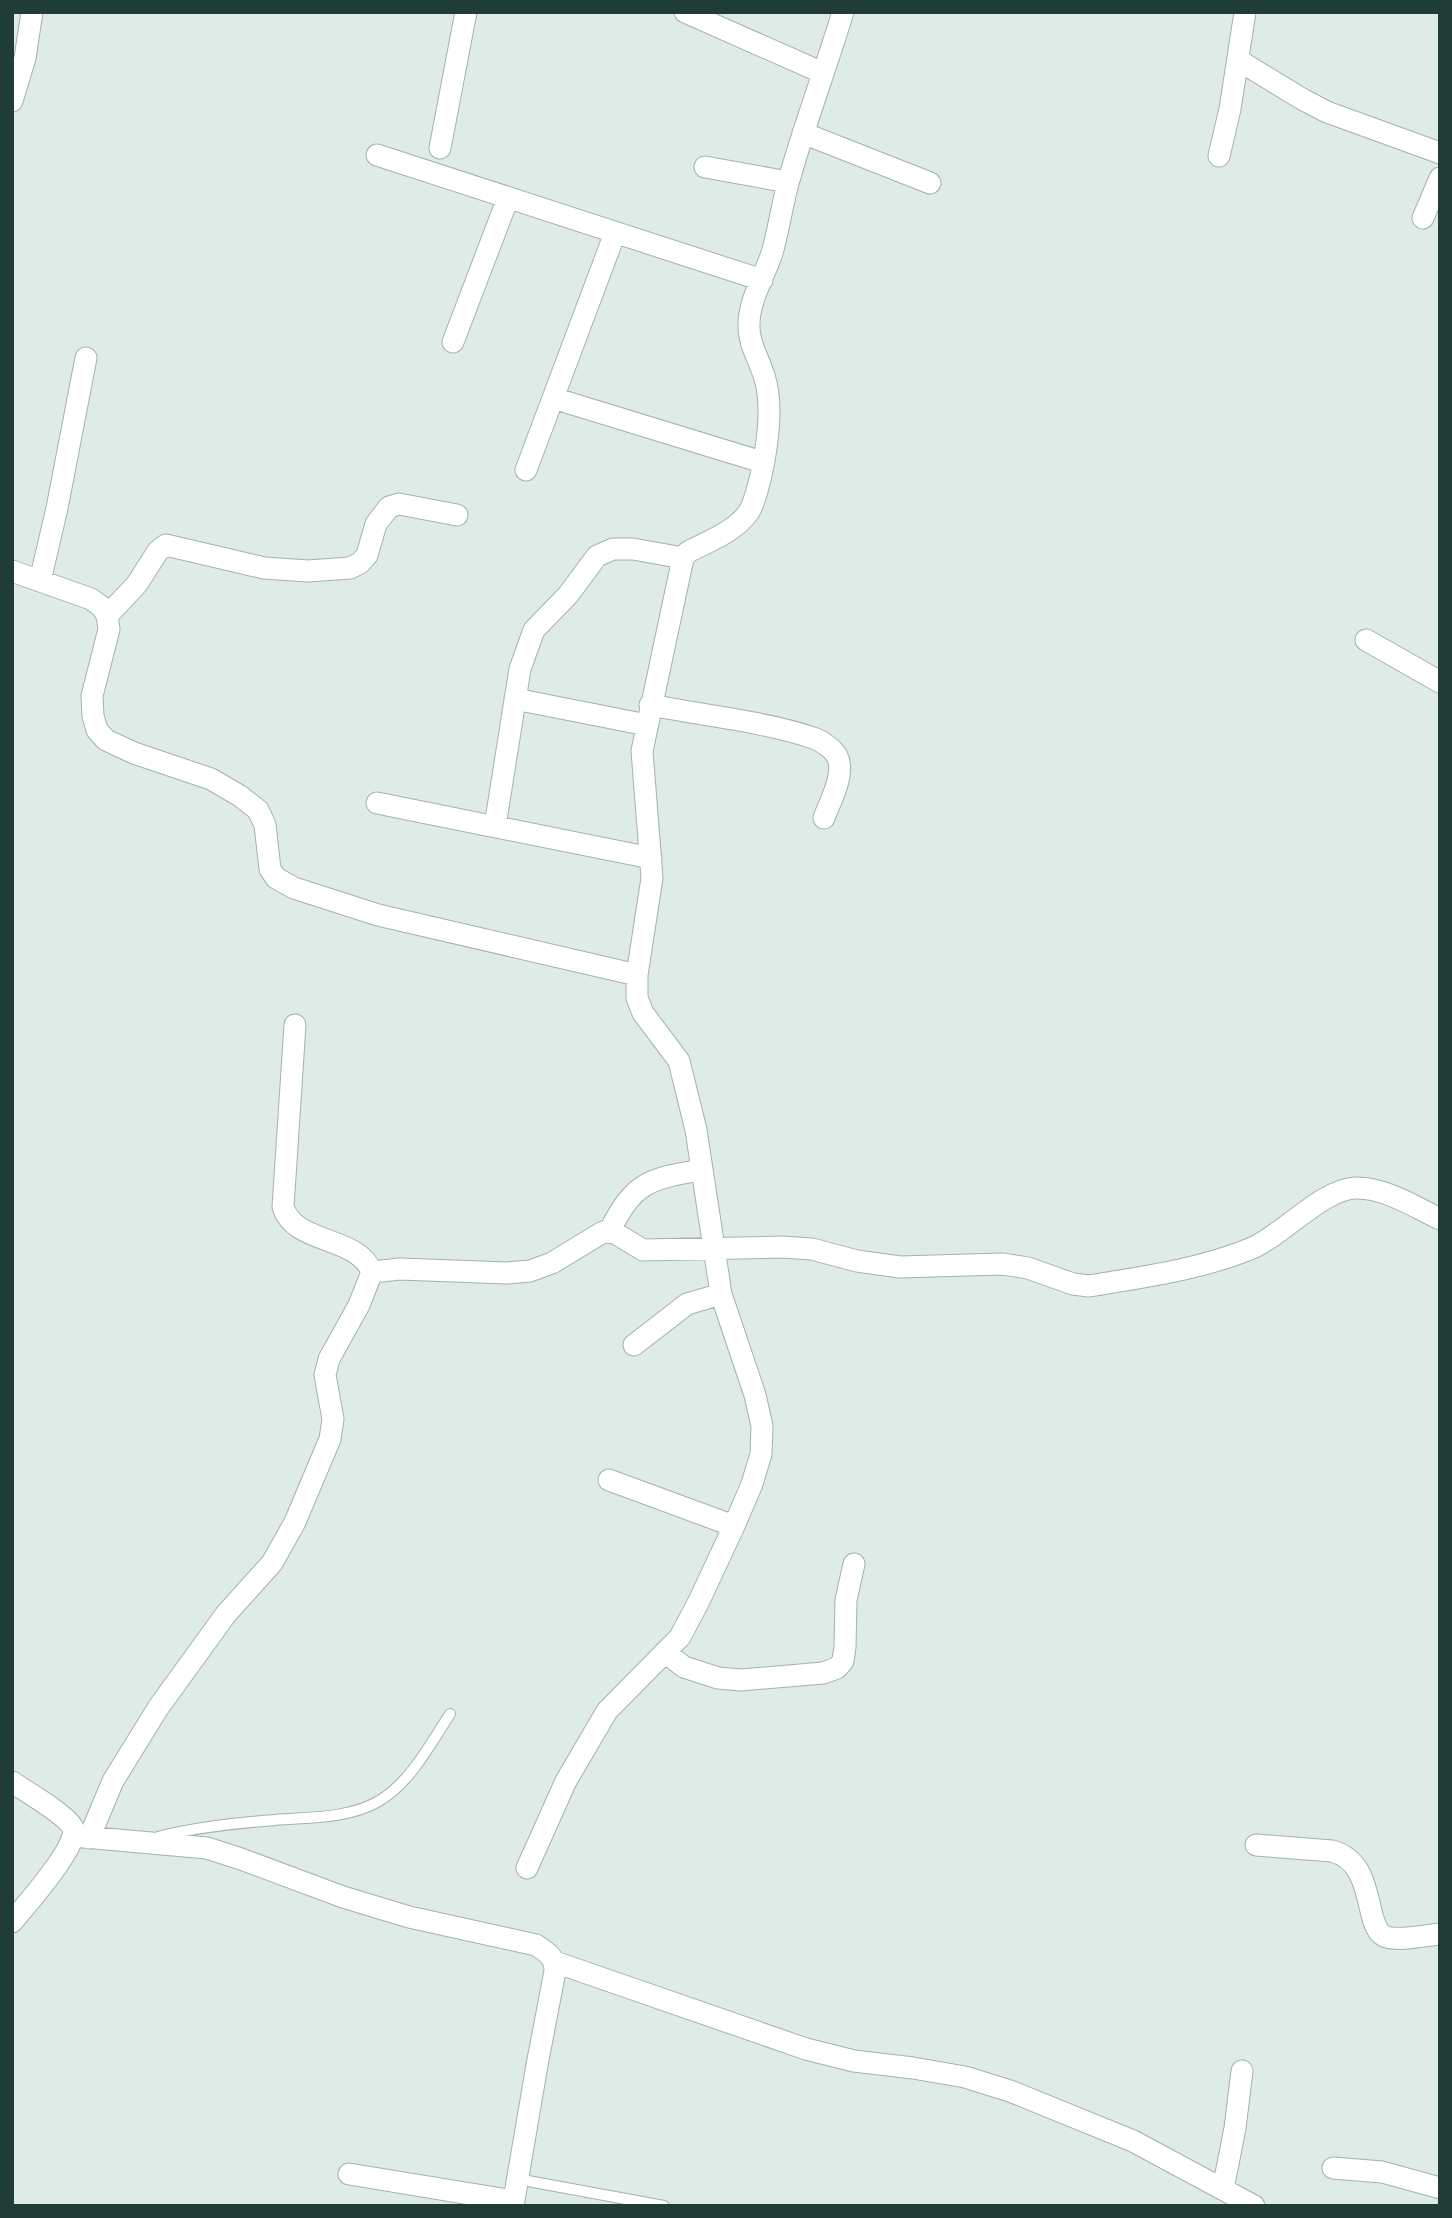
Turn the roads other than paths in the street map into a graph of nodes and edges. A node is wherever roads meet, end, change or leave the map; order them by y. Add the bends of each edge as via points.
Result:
1 (32, 12) edge
2 (466, 12) edge
3 (685, 12) edge
4 (843, 12) edge
5 (1245, 12) edge
6 (1238, 60) junction
7 (824, 73) junction
8 (12, 101) edge
9 (803, 133) junction
10 (440, 148) dead end
11 (1440, 153) edge
12 (377, 155) dead end
13 (1219, 156) dead end
14 (705, 167) dead end
15 (1440, 178) edge
16 (788, 181) junction
17 (930, 183) dead end
18 (508, 198) junction
19 (1423, 218) dead end
20 (615, 233) junction
21 (762, 281) junction
22 (453, 342) dead end
23 (86, 358) dead end
24 (553, 398) junction
25 (762, 462) junction
26 (526, 470) dead end
27 (457, 515) dead end
28 (683, 558) junction
29 (12, 571) edge
30 (40, 581) junction
31 (107, 616) junction
32 (1366, 640) dead end
33 (1440, 682) edge
34 (515, 699) junction
35 (649, 715) junction
36 (377, 803) dead end
37 (824, 818) dead end
38 (495, 826) junction
39 (651, 858) junction
40 (638, 975) junction
41 (295, 1025) dead end
42 (702, 1170) junction
43 (1440, 1219) edge
44 (609, 1233) junction
45 (714, 1249) junction
46 (372, 1272) junction
47 (721, 1294) junction
48 (634, 1345) dead end
49 (609, 1480) dead end
50 (734, 1526) junction
51 (854, 1564) dead end
52 (665, 1652) junction
53 (450, 1714) dead end
54 (12, 1782) edge
55 (81, 1837) junction
56 (138, 1843) junction
57 (1256, 1845) dead end
58 (527, 1868) dead end
59 (12, 1922) edge
60 (1440, 1934) edge
61 (555, 1962) junction
62 (1242, 2071) dead end
63 (1333, 2168) dead end
64 (349, 2174) dead end
65 (517, 2179) junction
66 (1440, 2188) edge
67 (1223, 2189) junction
68 (513, 2203) edge
69 (664, 2206) edge
70 (1254, 2206) edge

1 - 8 street
2 - 10 street
3 - 7 street
4 - 7 street
5 - 6 street
6 - 11 street via 1327,112
6 - 13 street
7 - 9 street
9 - 16 street
9 - 17 street
12 - 18 street
14 - 16 street
15 - 19 street
16 - 21 street
18 - 20 street
18 - 22 street
20 - 21 street
20 - 24 street
21 - 25 street via 748,322 750,342 766,382
23 - 30 street
24 - 25 street
24 - 26 street
25 - 28 street via 750,510 733,528
27 - 31 street via 399,504 389,507 376,524 367,555 350,568 264,568 166,545
28 - 34 street via 623,549 597,556 534,630
28 - 35 street
29 - 30 street
30 - 31 street via 91,599
31 - 40 street via 109,629 92,695 97,730 106,740 134,753 211,779 258,810 276,878 377,915
32 - 33 street
34 - 35 street
34 - 38 street
35 - 37 street via 768,727 827,745 840,768
35 - 39 street via 642,751
36 - 38 street
38 - 39 street
39 - 40 street
40 - 42 street via 637,998 643,1013 679,1061
41 - 46 street via 283,1207 295,1225 358,1255
42 - 44 street via 658,1177 638,1188
42 - 45 street
43 - 45 street via 1395,1198 1354,1188 1335,1194 1252,1248 1202,1265 1089,1286 1002,1264 900,1267 812,1249
44 - 45 street via 643,1250
44 - 46 street via 530,1271
45 - 47 street
46 - 55 street via 329,1359 325,1374 333,1419 330,1439 295,1522 272,1563 226,1614 158,1708
47 - 48 street via 687,1304
47 - 50 street via 762,1426 761,1454
49 - 50 street
50 - 52 street via 687,1625
51 - 52 street via 846,1600 843,1661 837,1668 741,1680 718,1678 684,1667
52 - 58 street via 607,1711 566,1780
53 - 56 lane via 399,1785 380,1801 351,1812 231,1824
54 - 55 street
55 - 56 street
55 - 59 street
56 - 61 street via 207,1849 396,1913 536,1945
57 - 60 street via 1343,1854 1354,1863 1378,1930 1385,1936
61 - 65 street
61 - 67 street via 806,2049 965,2077 1010,2091 1133,2141
62 - 67 street
63 - 66 street via 1382,2172
64 - 68 street
65 - 68 street
65 - 69 lane
67 - 70 street

